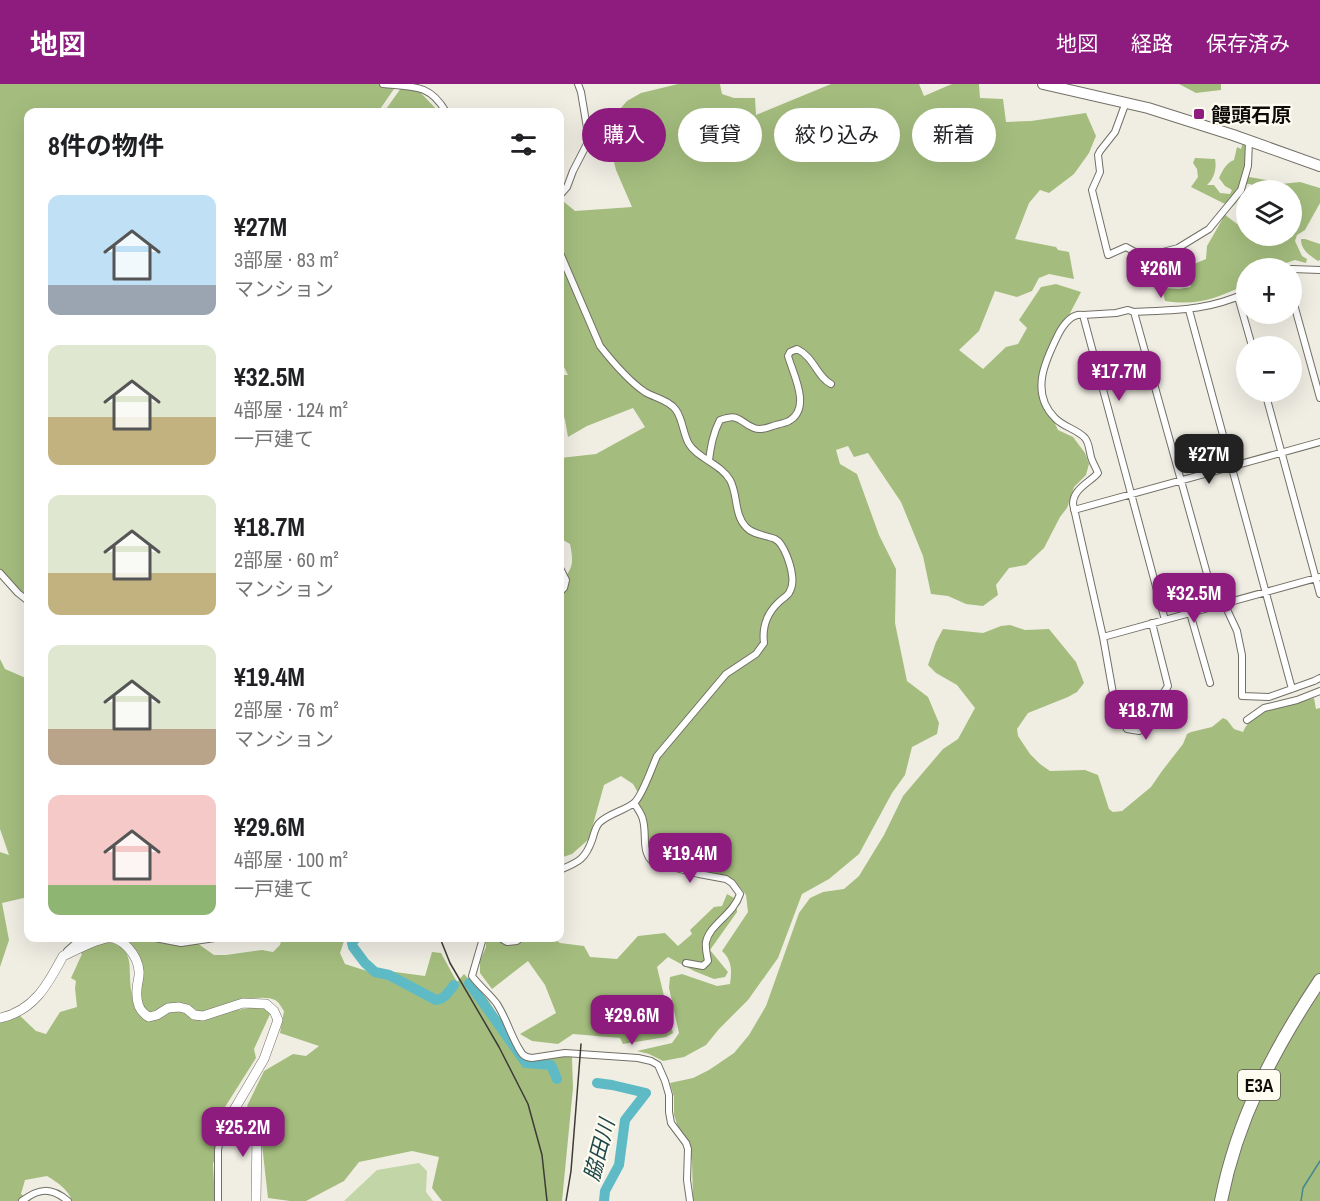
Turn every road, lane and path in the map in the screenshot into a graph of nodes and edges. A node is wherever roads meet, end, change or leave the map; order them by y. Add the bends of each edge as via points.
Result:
1 (383, 84) edge
2 (578, 84) edge
3 (1043, 84) edge
4 (410, 85) edge
5 (1126, 102) junction
6 (444, 108) edge
7 (1249, 141) junction
8 (1320, 166) edge
9 (564, 190) edge
10 (564, 263) edge
11 (1302, 269) edge
12 (1320, 270) edge
13 (1236, 298) edge
14 (1189, 310) junction
15 (1134, 312) junction
16 (1083, 315) junction
17 (1299, 324) edge
18 (831, 384) dead end
19 (1320, 398) edge
20 (1268, 402) edge
21 (1320, 442) edge
22 (1282, 453) junction
23 (709, 460) junction
24 (1231, 466) junction
25 (1181, 480) junction
26 (1131, 494) junction
27 (1074, 510) junction
28 (0, 573) edge
29 (1318, 578) edge
30 (1265, 592) junction
31 (1320, 594) edge
32 (24, 597) edge
33 (1224, 603) junction
34 (1216, 606) junction
35 (1190, 613) junction
36 (1165, 620) junction
37 (1152, 623) junction
38 (1102, 637) junction
39 (1320, 678) edge
40 (1210, 683) dead end
41 (1292, 689) junction
42 (1320, 691) edge
43 (1247, 720) dead end
44 (634, 803) junction
45 (564, 868) edge
46 (78, 942) edge
47 (96, 942) edge
48 (121, 942) edge
49 (482, 942) edge
50 (63, 956) junction
51 (686, 963) dead end
52 (1320, 980) edge
53 (0, 1018) edge
54 (231, 1115) junction
55 (22, 1201) edge
56 (68, 1201) edge
57 (218, 1201) edge
58 (256, 1201) edge
59 (690, 1201) edge
60 (1221, 1201) edge

1 - 4 street
2 - 9 street via 589,140
3 - 5 main road
4 - 6 street via 426,88
5 - 7 main road
5 - 7 street via 1115,132 1098,155 1100,172 1092,190 1107,255 1126,247 1144,257 1167,252 1209,230 1241,190 1248,166
7 - 8 main road
10 - 23 street via 600,346 642,390 675,408 688,444
11 - 12 street
13 - 14 street
14 - 15 street
14 - 24 street
15 - 16 street
15 - 25 street
16 - 26 street
16 - 27 street via 1063,325 1049,353 1041,383 1042,395 1055,419 1087,440 1097,469 1096,476 1077,491
17 - 19 street
18 - 23 street via 808,356 797,349 790,352 800,394 796,416 762,430 735,417 720,420 714,430
20 - 22 street
21 - 22 street
22 - 24 street
22 - 29 street
23 - 44 street via 734,487 738,512 746,528 780,542 793,577 792,586 769,614 764,643 756,654 726,674 657,756
24 - 25 street
24 - 30 street
25 - 26 street
25 - 34 street
26 - 27 street
26 - 36 street
27 - 38 street
28 - 32 street
29 - 30 street
29 - 31 street
30 - 33 street
30 - 41 street
33 - 34 street
33 - 41 street via 1237,631 1242,655 1242,696 1269,697
34 - 35 street
35 - 36 street
35 - 40 street
36 - 37 street
37 - 38 street
37 - 38 street via 1168,686 1139,731 1127,729 1116,710
39 - 41 street
42 - 43 street via 1264,708
44 - 45 street via 598,824 588,852
44 - 51 street via 644,823 649,859 726,879 740,894 735,906 708,935 708,961 703,966
46 - 50 street
47 - 50 street
48 - 54 street via 136,960 140,972 138,1005 149,1017 179,1006 202,1016 243,1003 266,1004 274,1011 278,1020 264,1059
49 - 59 street via 472,976 495,1001 523,1056 566,1053 638,1058 658,1065 669,1095 671,1123 688,1149
50 - 53 street via 32,1003 20,1012
52 - 60 highway, E3A via 1256,1091
54 - 57 street via 218,1150
54 - 58 street via 256,1129
55 - 56 street via 45,1190

